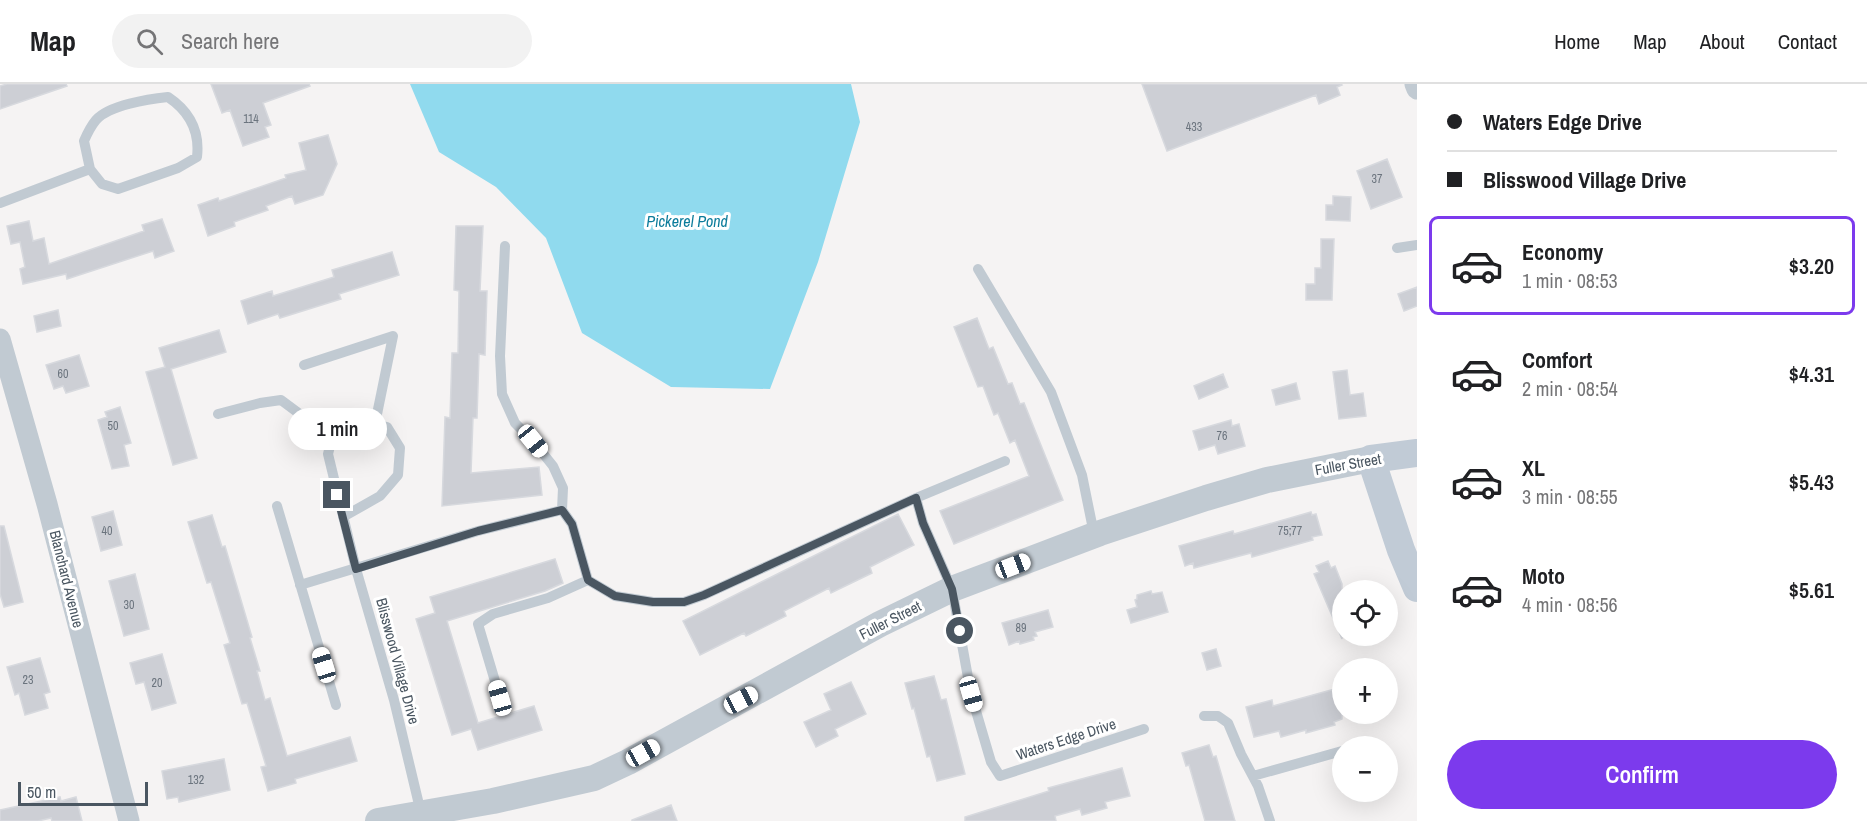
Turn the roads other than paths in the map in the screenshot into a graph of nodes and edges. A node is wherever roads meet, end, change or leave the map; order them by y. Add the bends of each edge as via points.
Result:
1 (1415, 84) edge
2 (1417, 88) edge
3 (90, 169) junction
4 (0, 203) edge
5 (1417, 245) edge
6 (505, 246) dead end
7 (1397, 248) dead end
8 (978, 269) dead end
9 (0, 339) edge
10 (304, 365) dead end
11 (218, 414) dead end
12 (375, 424) junction
13 (332, 438) junction
14 (1417, 453) edge
15 (1371, 459) junction
16 (1005, 461) dead end
17 (916, 498) junction
18 (277, 506) dead end
19 (562, 510) junction
20 (343, 517) junction
21 (1094, 535) junction
22 (356, 569) junction
23 (588, 580) junction
24 (300, 585) junction
25 (1417, 588) edge
26 (952, 589) junction
27 (500, 698) dead end
28 (336, 705) dead end
29 (1204, 716) dead end
30 (1144, 729) dead end
31 (1332, 755) edge
32 (1253, 776) junction
33 (421, 813) junction
34 (129, 821) edge
35 (378, 821) edge
36 (1270, 821) edge

1 - 2 street
3 - 3 lane via 102,184 118,189 178,168 197,157 196,136 183,107 168,97 145,99 97,119 84,141
3 - 4 lane
5 - 7 lane
6 - 19 lane via 502,394 515,423 554,466 563,488
8 - 21 lane via 1051,392 1082,475
9 - 34 street, Blanchard Avenue
10 - 12 lane via 393,336
11 - 13 lane via 281,400
12 - 13 lane via 367,422 345,428
12 - 20 lane via 387,427 400,448 398,475 380,495
13 - 20 lane, Blisswood Village Drive via 328,454
14 - 15 main road, Fuller Street
15 - 21 street, Fuller Street via 1267,480
15 - 25 main road
16 - 17 lane
17 - 23 lane via 684,602 615,596
17 - 26 lane, Waters Edge Drive
18 - 24 lane
19 - 22 lane
19 - 23 lane via 572,524
20 - 22 lane, Blisswood Village Drive
21 - 26 street, Fuller Street
22 - 24 lane
22 - 33 lane, Blisswood Village Drive
23 - 27 lane via 548,598 493,614 478,624
24 - 28 lane
26 - 30 lane, Waters Edge Drive via 971,694 990,762 1000,776
26 - 33 street, Fuller Street via 594,778
29 - 32 lane via 1218,716 1228,723
31 - 32 lane
32 - 36 lane
33 - 35 street, Fuller Street

